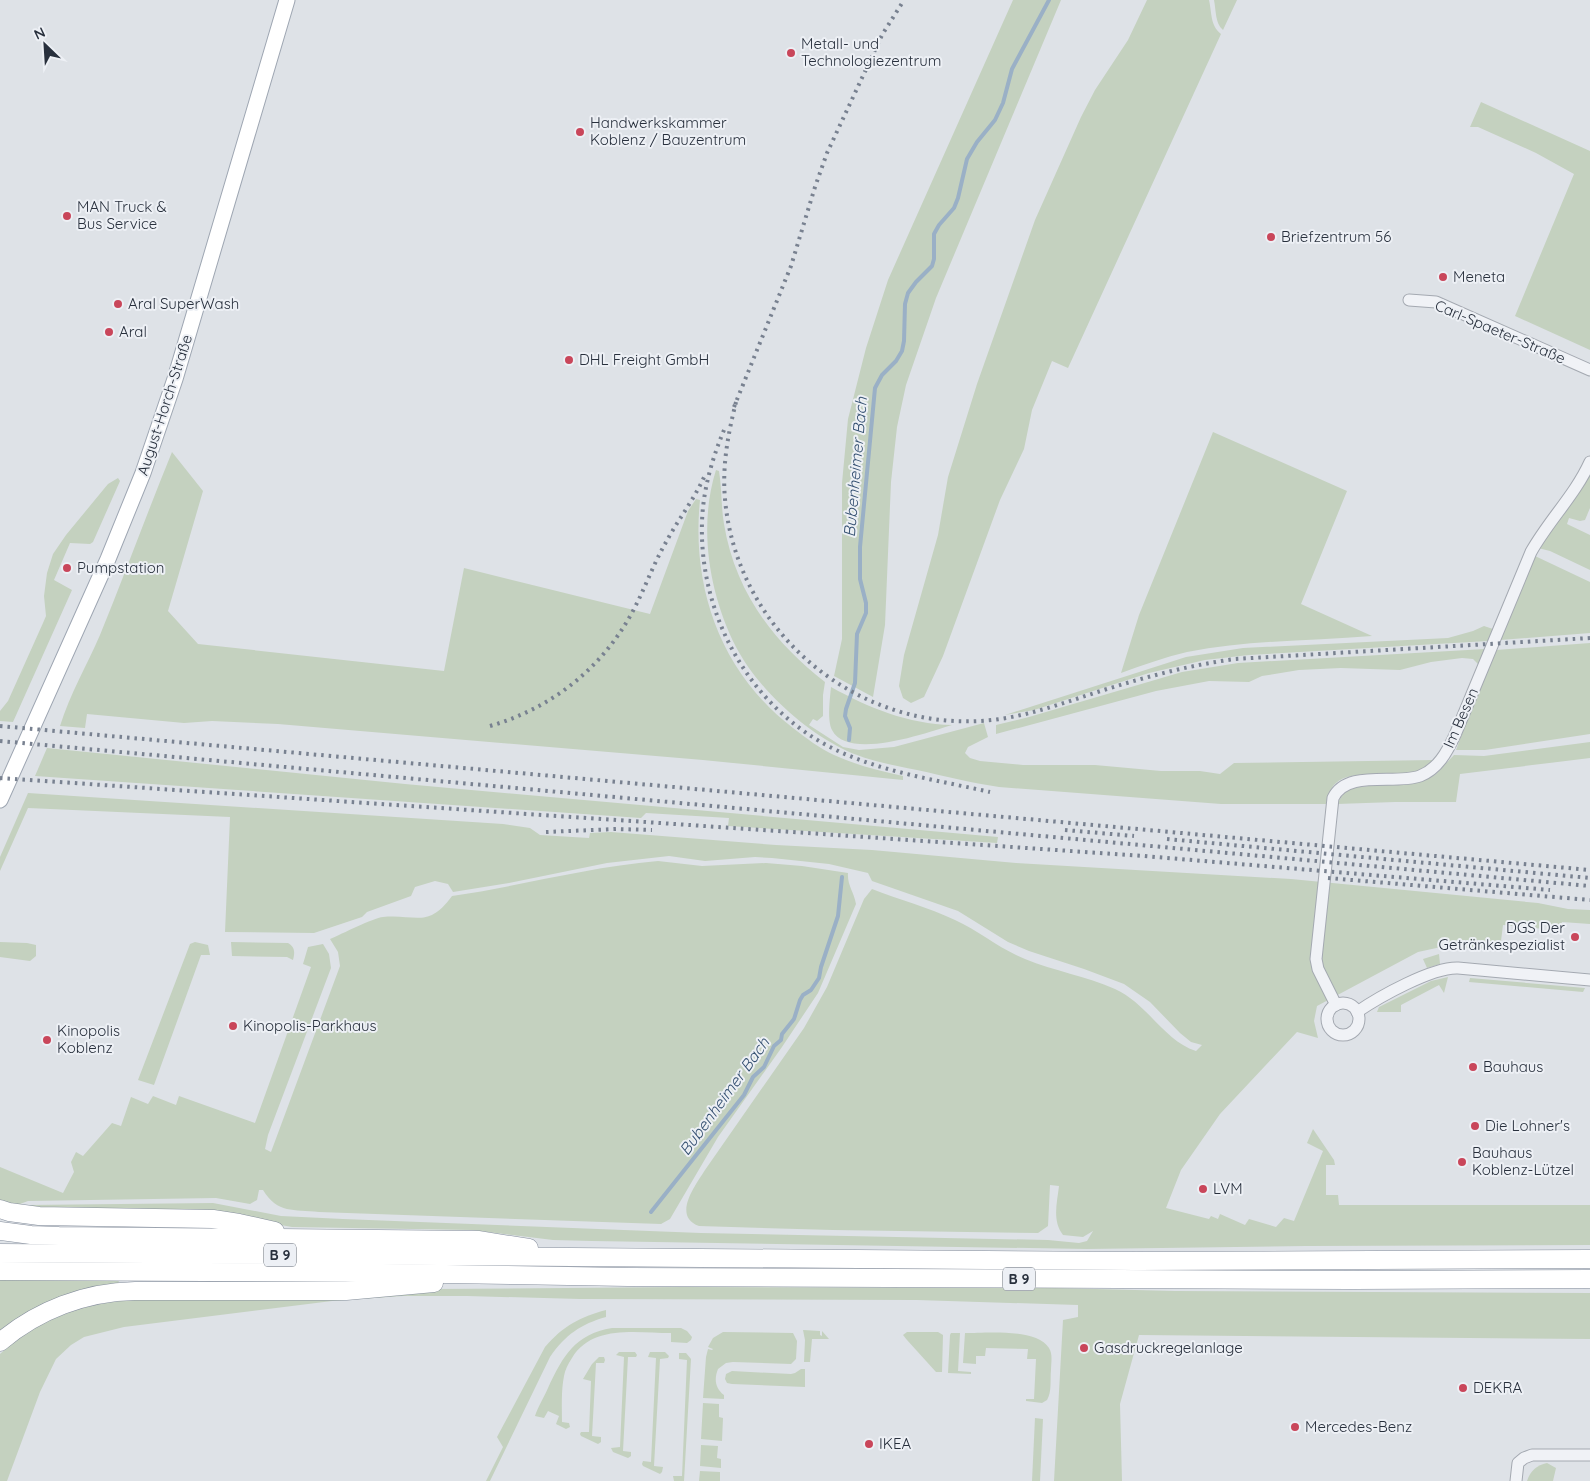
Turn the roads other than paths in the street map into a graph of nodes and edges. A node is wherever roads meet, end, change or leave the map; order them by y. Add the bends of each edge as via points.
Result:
1 (288, 0) edge
2 (1409, 300) dead end
3 (1590, 370) edge
4 (1590, 462) edge
5 (2, 798) edge
6 (0, 812) edge
7 (1590, 980) edge
8 (1336, 1005) junction
9 (1357, 1012) junction
10 (0, 1209) edge
11 (4, 1232) edge
12 (297, 1238) junction
13 (1, 1253) edge
14 (557, 1256) junction
15 (1590, 1259) edge
16 (1, 1271) edge
17 (509, 1275) junction
18 (1590, 1278) edge
19 (1528, 1279) junction
20 (1590, 1288) edge
21 (0, 1342) edge
22 (1590, 1455) edge
23 (1516, 1481) edge

1 - 5 main road, August-Horch-Straße via 147,463
2 - 3 street, Carl-Spaeter-Straße via 1436,302
4 - 8 street, Im Besen via 1578,486 1531,552 1442,759 1420,776 1352,782 1335,794 1316,955 1318,969
5 - 6 main road, August-Horch-Straße
7 - 9 street via 1444,969 1421,977
8 - 9 street via 1348,1004
8 - 9 street via 1328,1014 1327,1022 1338,1034 1353,1031 1358,1020
10 - 12 highway via 39,1216 213,1219 266,1228
11 - 12 highway via 59,1236
12 - 14 highway via 478,1240
13 - 14 highway, B 9
14 - 15 highway, B 9 via 1136,1261
16 - 17 highway, B 9
17 - 19 highway, B 9 via 628,1278
17 - 21 highway via 363,1290 107,1293 44,1313
18 - 19 highway, B 9
19 - 20 highway via 1557,1287
22 - 23 street via 1532,1455 1518,1463

